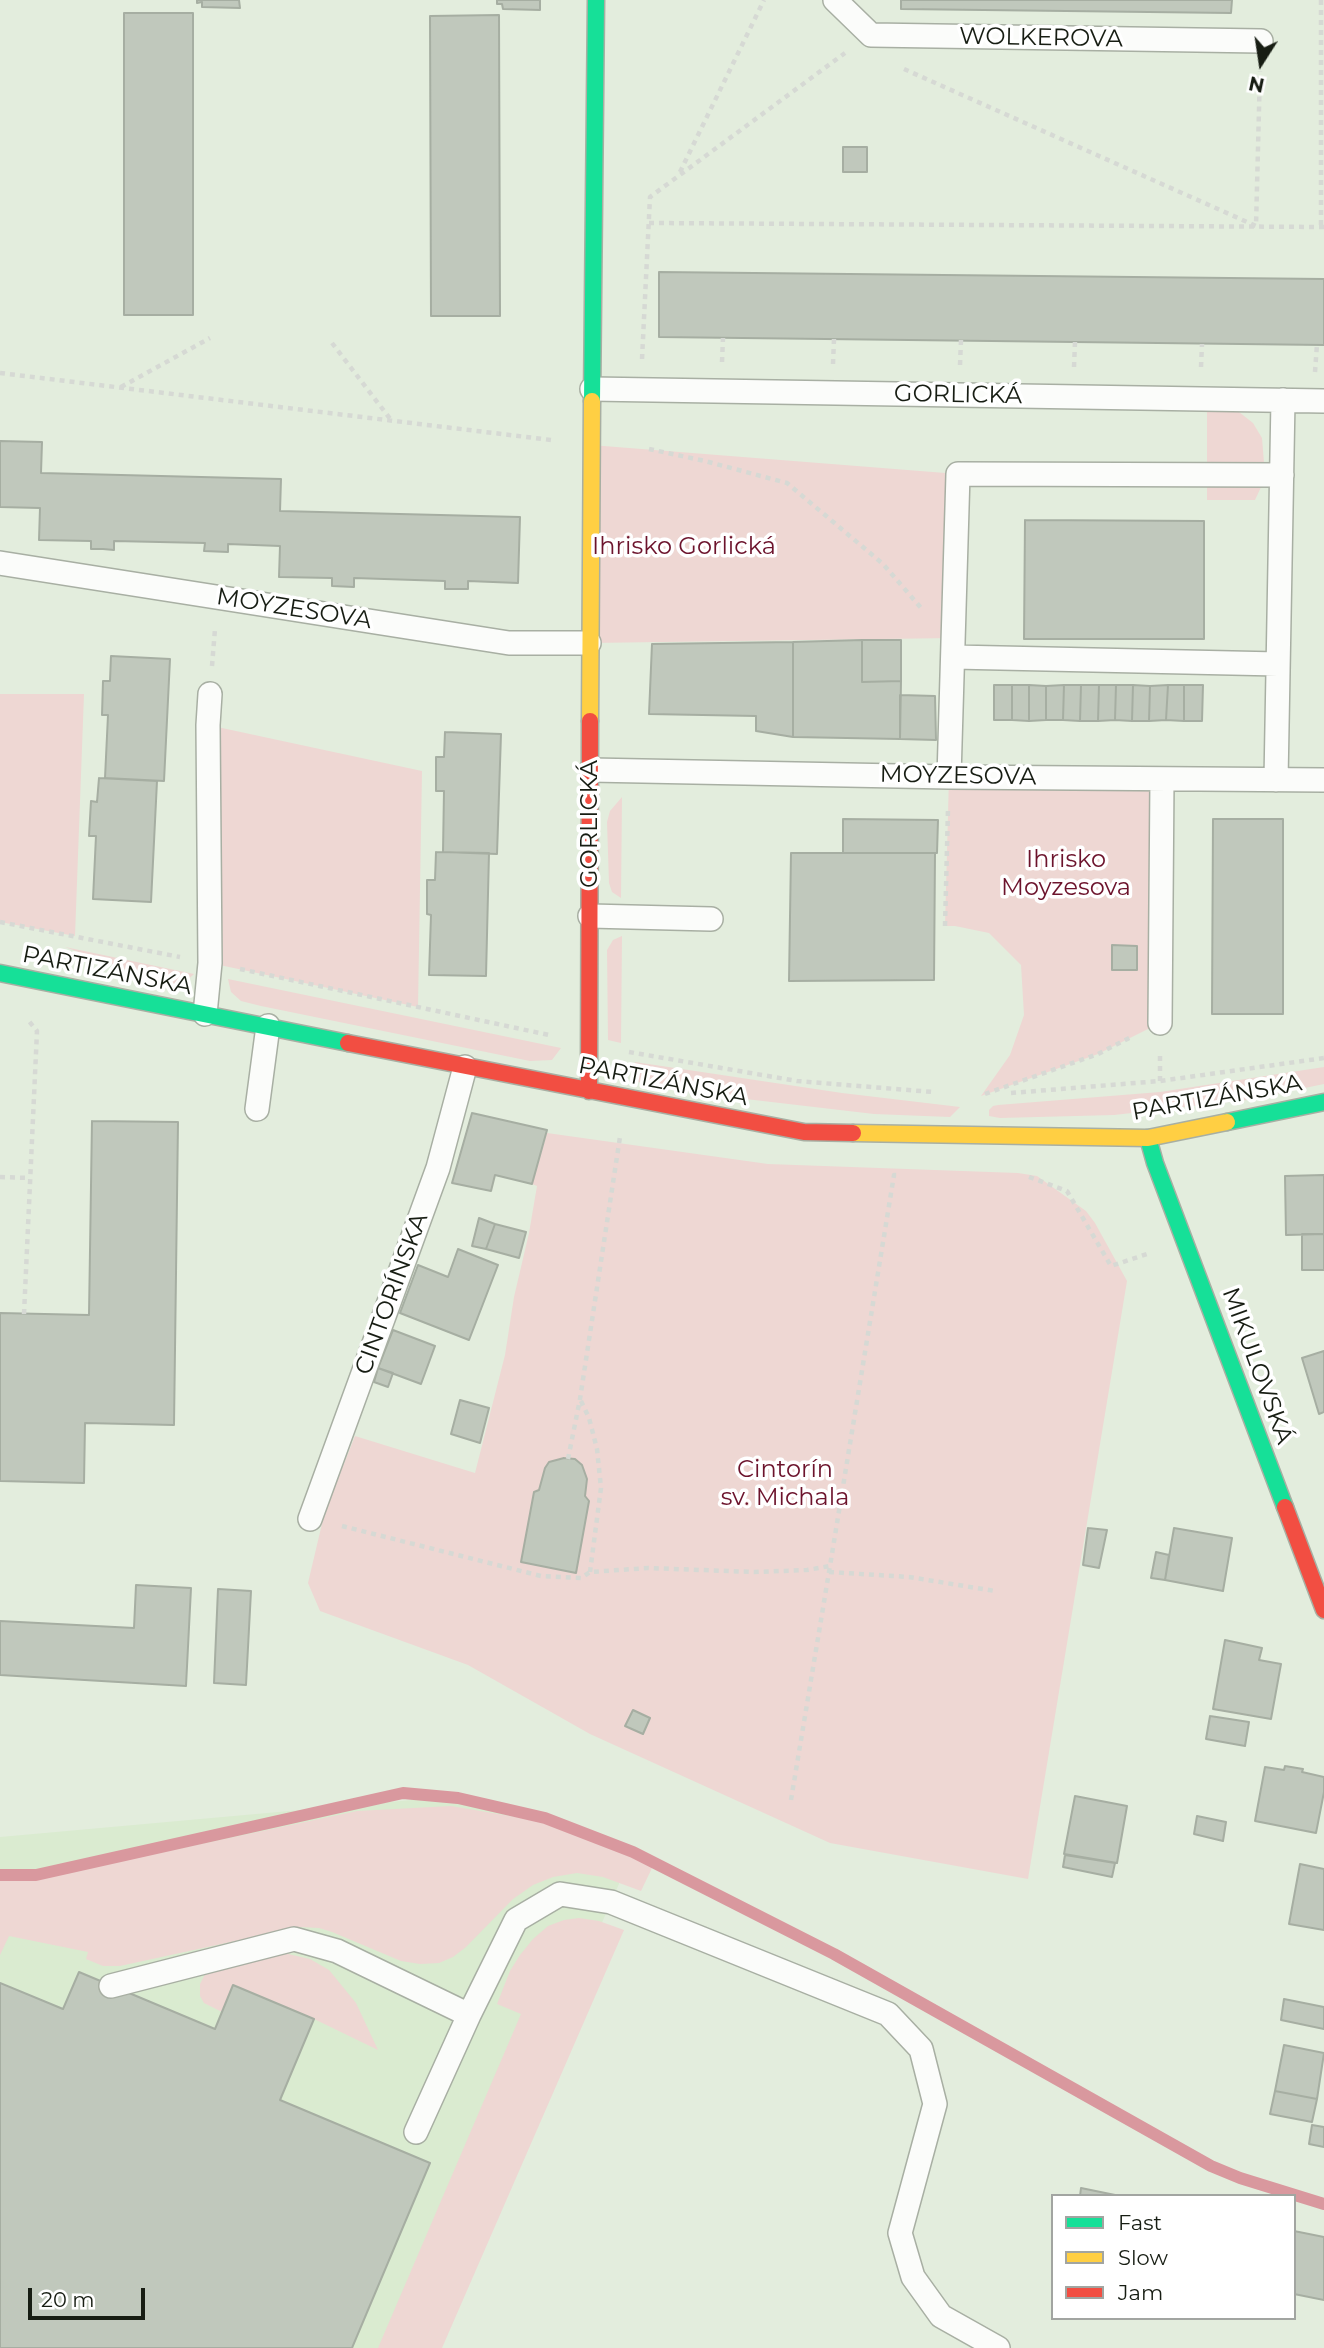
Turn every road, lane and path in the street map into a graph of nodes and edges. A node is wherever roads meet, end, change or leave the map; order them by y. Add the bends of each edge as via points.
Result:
1 (596, 0) edge
2 (764, 0) edge
3 (835, 0) edge
4 (1321, 0) edge
5 (1261, 41) joint
6 (846, 52) dead end
7 (900, 67) dead end
8 (678, 175) junction
9 (649, 223) junction
10 (1256, 226) junction
11 (1322, 227) edge
12 (209, 338) dead end
13 (332, 343) dead end
14 (0, 373) edge
15 (121, 387) junction
16 (592, 389) junction
17 (641, 389) junction
18 (1283, 400) junction
19 (1324, 401) edge
20 (391, 421) junction
21 (555, 441) dead end
22 (649, 449) dead end
23 (1282, 475) junction
24 (0, 563) edge
25 (217, 597) junction
26 (589, 643) junction
27 (954, 652) junction
28 (1279, 664) junction
29 (210, 694) joint
30 (591, 770) junction
31 (949, 777) junction
32 (1162, 779) junction
33 (1276, 780) junction
34 (1324, 780) edge
35 (590, 916) junction
36 (711, 919) dead end
37 (0, 922) edge
38 (945, 926) dead end
39 (210, 962) junction
40 (0, 973) edge
41 (20, 1011) dead end
42 (205, 1014) junction
43 (1160, 1023) joint
44 (268, 1026) junction
45 (557, 1037) dead end
46 (625, 1051) dead end
47 (1324, 1058) edge
48 (465, 1067) junction
49 (589, 1091) junction
50 (942, 1093) dead end
51 (1324, 1102) edge
52 (257, 1109) dead end
53 (621, 1135) dead end
54 (1148, 1138) junction
55 (1018, 1173) dead end
56 (908, 1175) dead end
57 (0, 1177) edge
58 (30, 1178) junction
59 (1155, 1251) dead end
60 (24, 1314) dead end
61 (580, 1399) junction
62 (568, 1459) dead end
63 (310, 1519) joint
64 (829, 1569) junction
65 (590, 1572) junction
66 (995, 1591) dead end
67 (1324, 1610) edge
68 (791, 1800) dead end
69 (111, 1986) dead end
70 (469, 2015) junction
71 (416, 2132) dead end
72 (998, 2348) edge

1 - 16 street, GORLICKÁ
2 - 8 path
3 - 5 lane, WOLKEROVA via 871,35
4 - 11 path
5 - 10 path
6 - 8 path
7 - 10 path
8 - 9 path via 650,197
9 - 10 path
9 - 17 path
10 - 11 path
12 - 15 path
13 - 20 path
14 - 15 path
15 - 20 path
16 - 17 lane, GORLICKÁ
16 - 26 street, GORLICKÁ
17 - 18 lane, GORLICKÁ
18 - 19 lane, GORLICKÁ
18 - 23 lane
20 - 21 path
22 - 27 path via 787,483 883,564
23 - 27 lane via 958,474
23 - 28 lane
24 - 25 lane, MOYZESOVA
25 - 26 lane, MOYZESOVA via 509,643
25 - 29 path
26 - 30 street, GORLICKÁ
27 - 28 lane
27 - 31 lane
28 - 33 lane
29 - 39 lane
30 - 31 lane, MOYZESOVA
30 - 35 street, GORLICKÁ
31 - 32 lane, MOYZESOVA
31 - 38 path
32 - 33 lane, MOYZESOVA
32 - 43 lane
33 - 34 lane, MOYZESOVA
35 - 36 lane
35 - 49 street, GORLICKÁ
37 - 39 path
39 - 42 lane
39 - 45 path
40 - 42 street, PARTIZÁNSKA
41 - 58 path via 37,1031
42 - 44 street, PARTIZÁNSKA
43 - 47 path via 1098,1054 981,1096 1160,1081
44 - 48 street, PARTIZÁNSKA
44 - 52 lane
46 - 50 path via 797,1081
48 - 49 street, PARTIZÁNSKA
48 - 63 lane, CINTORÍNSKA via 438,1168
49 - 54 street, PARTIZÁNSKA via 804,1132
51 - 54 street, PARTIZÁNSKA
53 - 61 path
54 - 67 street, MIKULOVSKÁ
55 - 59 path via 1067,1191 1111,1266
56 - 64 path via 894,1175
57 - 58 path
58 - 60 path
61 - 62 path
61 - 65 path via 597,1449 601,1488
63 - 65 path via 541,1576 581,1578
64 - 65 path
64 - 66 path
64 - 68 path
69 - 70 lane via 294,1940 337,1951
70 - 71 lane
70 - 72 lane via 516,1920 560,1894 611,1902 888,2014 921,2049 935,2104 900,2233 913,2277 941,2316

